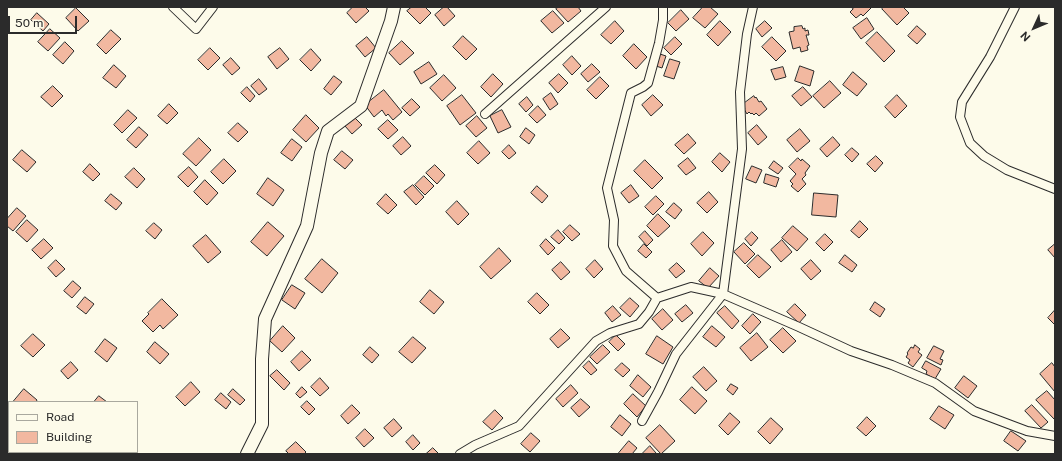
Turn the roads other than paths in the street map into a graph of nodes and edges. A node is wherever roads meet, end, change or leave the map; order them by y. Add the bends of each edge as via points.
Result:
1 (173, 7) edge
2 (213, 7) edge
3 (394, 7) edge
4 (606, 7) edge
5 (663, 7) edge
6 (753, 7) edge
7 (1015, 7) edge
8 (485, 114) dead end
9 (1055, 189) edge
10 (723, 294) junction
11 (657, 298) junction
12 (642, 421) dead end
13 (1055, 436) edge
14 (248, 454) edge
15 (460, 454) edge

1 - 2 street via 196,29
3 - 14 main road via 361,106 328,131 321,153 307,226 265,319 262,424
4 - 8 street
5 - 11 street via 659,43 648,83 631,93 607,188 614,220 613,246 626,271
6 - 10 street via 740,92 742,148
7 - 9 street via 990,56 962,102 960,117 970,143 984,156 1007,170
10 - 11 street via 691,287
10 - 12 street via 676,354
10 - 13 street via 851,351 935,383 974,411 1027,431
11 - 15 street via 639,324 610,332 596,341 519,426

